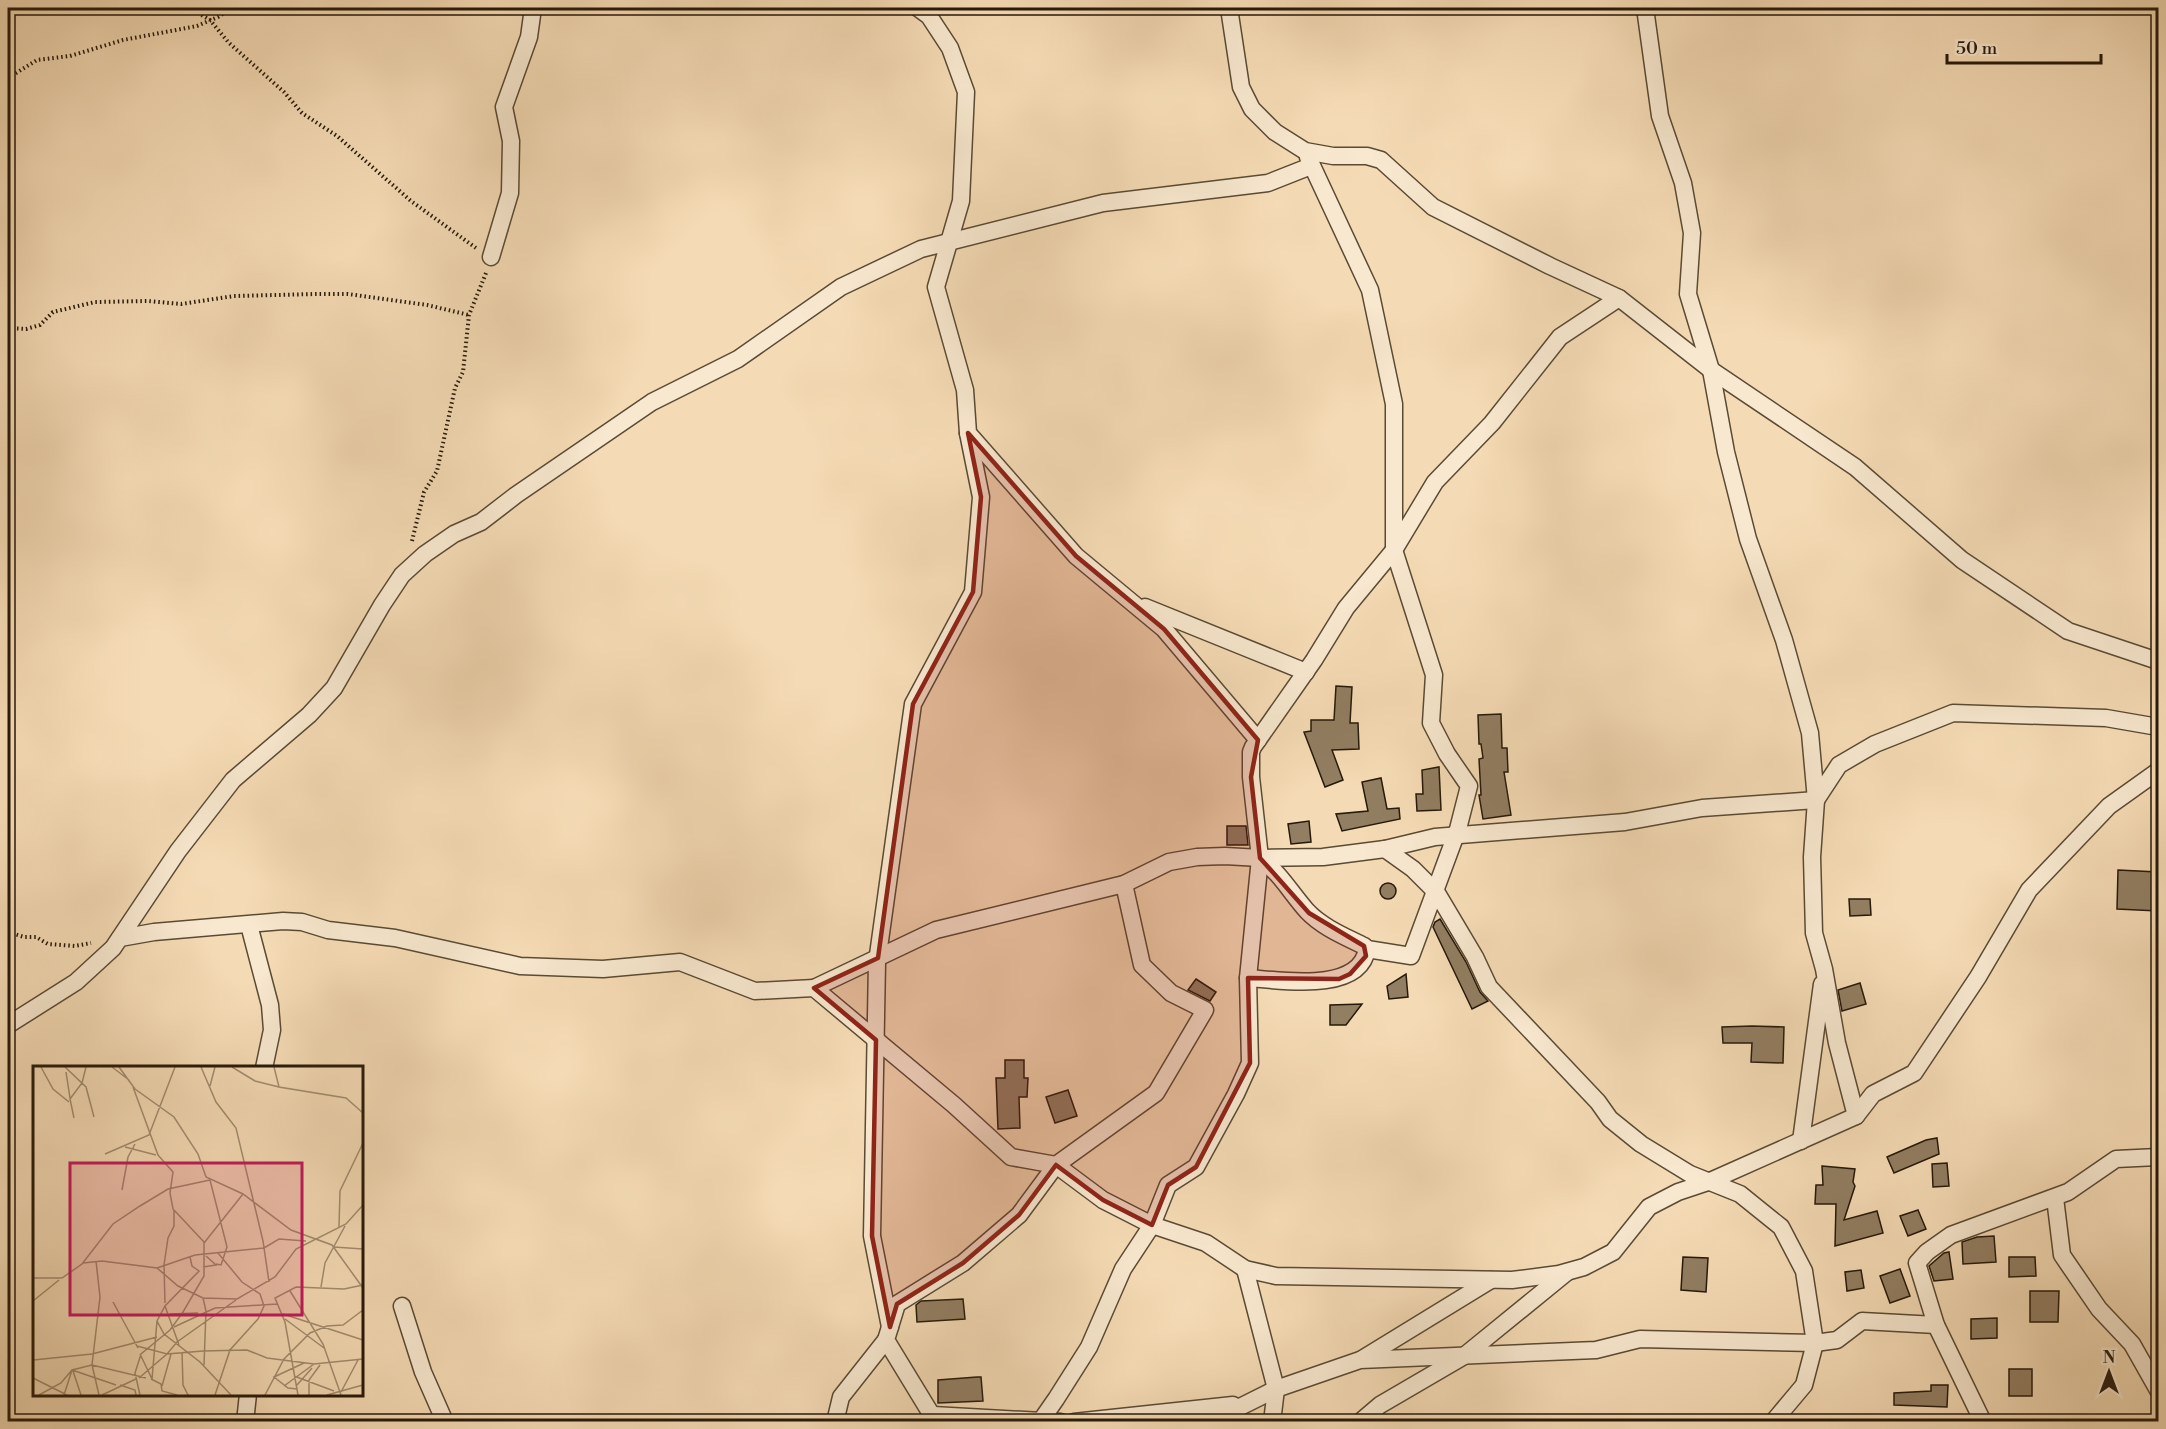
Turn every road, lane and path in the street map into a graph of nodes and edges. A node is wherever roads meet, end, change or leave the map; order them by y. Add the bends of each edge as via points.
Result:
1 (190, 8) edge
2 (232, 8) edge
3 (532, 8) edge
4 (918, 8) edge
5 (1229, 8) edge
6 (1645, 8) edge
7 (210, 20) junction
8 (8, 78) edge
9 (1308, 158) junction
10 (949, 242) junction
11 (492, 257) junction
12 (1619, 298) junction
13 (469, 315) junction
14 (8, 328) edge
15 (1711, 370) junction
16 (968, 433) junction
17 (1394, 550) junction
18 (409, 568) junction
19 (1131, 601) junction
20 (2158, 661) edge
21 (1306, 672) junction
22 (2158, 727) edge
23 (1258, 740) junction
24 (2158, 771) edge
25 (1816, 800) junction
26 (1456, 835) junction
27 (1385, 849) junction
28 (1260, 858) junction
29 (1124, 884) junction
30 (1435, 891) junction
31 (249, 925) junction
32 (8, 932) edge
33 (120, 938) junction
34 (1366, 949) junction
35 (878, 958) junction
36 (1824, 969) junction
37 (1248, 978) junction
38 (814, 988) junction
39 (8, 1025) edge
40 (876, 1040) junction
41 (264, 1066) edge
42 (1856, 1116) junction
43 (1801, 1141) junction
44 (2158, 1157) edge
45 (1056, 1165) junction
46 (1708, 1182) junction
47 (2055, 1198) junction
48 (1152, 1225) junction
49 (1245, 1269) junction
50 (1569, 1271) junction
51 (1492, 1280) junction
52 (402, 1306) dead end
53 (1936, 1325) junction
54 (888, 1333) junction
55 (1815, 1343) junction
56 (1464, 1356) junction
57 (1359, 1360) junction
58 (1276, 1389) junction
59 (2158, 1390) edge
60 (248, 1396) edge
61 (1245, 1404) junction
62 (1979, 1414) edge
63 (934, 1418) edge
64 (1040, 1421) edge
65 (245, 1422) edge
66 (445, 1422) edge
67 (835, 1422) edge
68 (1061, 1422) edge
69 (1074, 1422) edge
70 (1210, 1422) edge
71 (1272, 1422) edge
72 (1360, 1422) edge
73 (1773, 1422) edge
74 (1995, 1422) edge

1 - 7 path
2 - 7 path
3 - 11 street via 529,37 504,107 511,141 510,193
4 - 10 street via 929,16 950,48 966,92 961,201
5 - 9 street via 1241,87 1252,109
6 - 15 street via 1660,116 1683,183 1692,233 1688,294
7 - 8 path via 173,32 37,60
7 - 11 path via 302,113 337,136 424,211
9 - 10 street via 1268,183 1103,202
9 - 12 street via 1367,156 1381,160 1433,207
9 - 17 street via 1370,290 1394,404
10 - 16 street via 936,287 965,390
10 - 18 street via 921,249 841,286 738,358 652,402 481,522 424,554
11 - 13 path
12 - 15 street
12 - 17 street via 1560,337 1492,423 1436,482
13 - 14 path via 348,294 244,296 181,304 95,302 53,312 40,325
13 - 18 path via 463,372 455,388 437,471 421,501
15 - 20 street via 1855,467 1962,560 2068,630
15 - 25 street via 1748,539 1784,640 1810,733
16 - 19 street via 1076,556
16 - 35 street via 981,497 973,592 913,704
17 - 21 street via 1346,608
17 - 26 street via 1434,675 1431,723 1469,786
18 - 33 street via 382,605 334,688 234,780 178,851
19 - 21 street
19 - 23 street via 1164,629
21 - 23 street
22 - 25 street via 2106,718 1953,713 1875,744 1839,765
23 - 28 street via 1251,752 1251,777
24 - 42 street via 2109,806 2030,890 1914,1073 1872,1094
25 - 26 street via 1702,808 1625,822
25 - 36 street via 1812,857 1814,933
26 - 27 street
26 - 30 street
27 - 28 street via 1323,857
27 - 30 street
28 - 29 street via 1197,857 1169,862
28 - 34 street via 1281,876 1309,913
28 - 37 street
29 - 35 street via 936,930
29 - 45 street via 1142,965 1171,993 1205,1010 1156,1093
30 - 34 street via 1411,956
30 - 46 street via 1489,987 1608,1116 1641,1144
31 - 33 street
31 - 38 street via 302,922 520,966 603,969 680,962 754,991
31 - 41 street via 270,1005 272,1030
32 - 33 path via 36,937 48,945 75,946
33 - 39 street via 76,982
34 - 37 street via 1366,956 1350,974 1339,979 1310,982
35 - 38 street
35 - 40 street
36 - 42 street via 1837,1043
36 - 43 street
37 - 48 street via 1250,1063 1196,1167 1168,1185
38 - 40 street
40 - 45 street via 1011,1157
40 - 54 street via 872,1236
42 - 43 street
43 - 46 street
44 - 47 street via 2116,1160
45 - 48 street via 1103,1200
45 - 54 street via 1018,1215 963,1263 897,1304
46 - 50 street via 1649,1207 1612,1252
46 - 55 street via 1740,1194 1781,1227 1804,1271
47 - 53 street via 1952,1235 1917,1263
47 - 59 street via 2062,1255 2099,1309 2132,1344
48 - 49 street via 1206,1244
48 - 64 street via 1123,1269 1089,1347
49 - 51 street via 1276,1276
49 - 58 street
50 - 51 street
50 - 56 street
51 - 57 street
52 - 66 street via 423,1372
53 - 55 street via 1862,1321 1837,1340
53 - 62 street
54 - 63 street
54 - 67 street via 841,1397
55 - 56 street via 1640,1339 1596,1350
55 - 73 street via 1804,1385
56 - 57 street
56 - 72 street via 1380,1405
57 - 58 street
58 - 61 street
58 - 71 street
60 - 65 street
61 - 69 street
61 - 70 street
62 - 74 street
63 - 64 street
64 - 68 street

